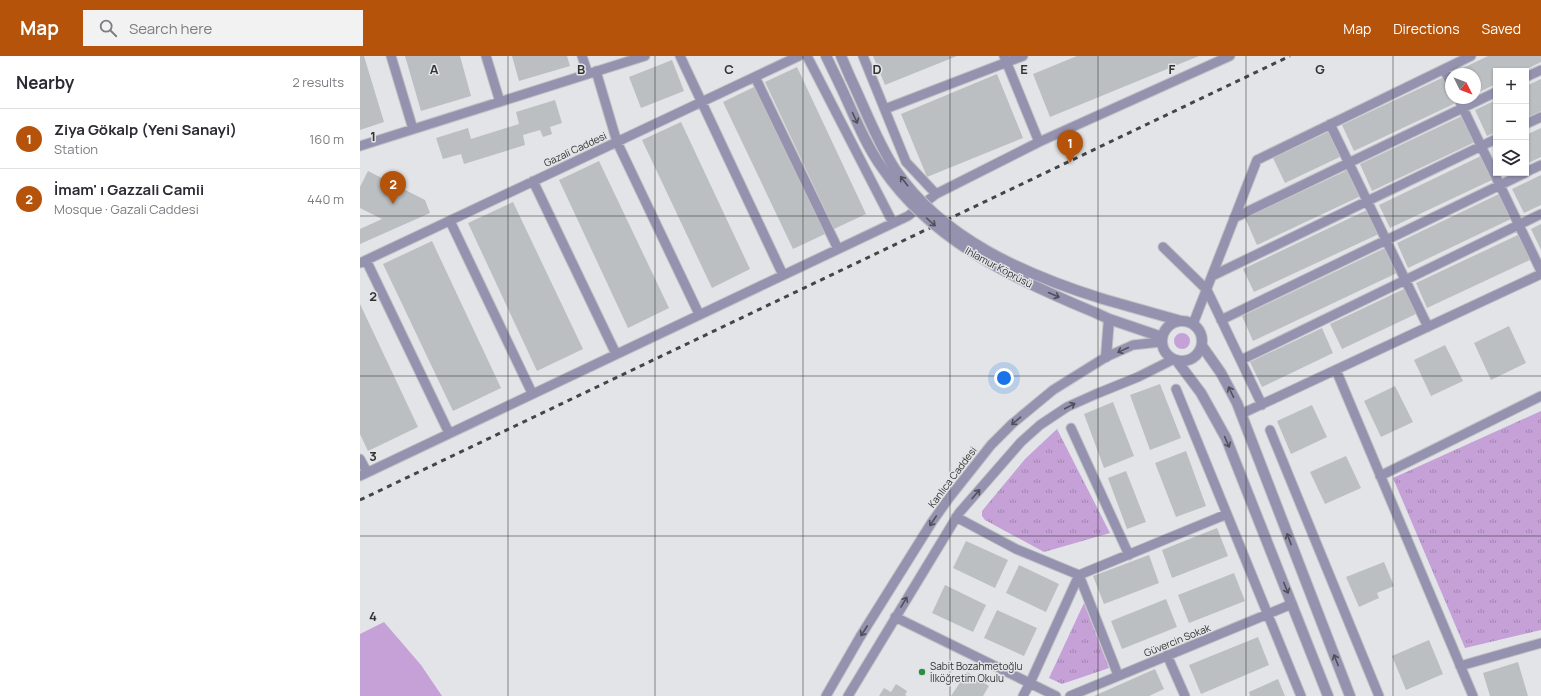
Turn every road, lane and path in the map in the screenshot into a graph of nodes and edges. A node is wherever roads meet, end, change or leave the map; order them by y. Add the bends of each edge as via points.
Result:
1 (391, 56) edge
2 (486, 56) edge
3 (582, 56) edge
4 (645, 56) edge
5 (680, 56) edge
6 (799, 56) edge
7 (807, 56) edge
8 (826, 56) edge
9 (841, 56) edge
10 (863, 56) edge
11 (1023, 56) edge
12 (1230, 56) edge
13 (1471, 56) edge
14 (1005, 59) edge
15 (1444, 69) joint
16 (1541, 70) edge
17 (592, 73) junction
18 (1529, 76) edge
19 (755, 77) junction
20 (1493, 93) edge
21 (500, 102) junction
22 (701, 102) junction
23 (1461, 104) edge
24 (1463, 108) junction
25 (885, 109) junction
26 (1541, 117) edge
27 (1529, 123) edge
28 (1330, 124) junction
29 (413, 129) junction
30 (1494, 140) edge
31 (617, 142) junction
32 (1039, 142) junction
33 (360, 146) edge
34 (1481, 146) junction
35 (1349, 163) junction
36 (1541, 165) edge
37 (1529, 171) edge
38 (1519, 176) edge
39 (533, 181) junction
40 (1500, 185) junction
41 (936, 194) junction
42 (1367, 201) junction
43 (1541, 214) edge
44 (1234, 218) junction
45 (450, 221) junction
46 (893, 223) junction
47 (1519, 225) junction
48 (1386, 240) junction
49 (1163, 247) dead end
50 (838, 249) junction
51 (363, 261) edge
52 (1541, 272) edge
53 (783, 274) junction
54 (1212, 276) junction
55 (1406, 280) junction
56 (1207, 290) junction
57 (699, 314) junction
58 (1109, 319) junction
59 (1221, 320) junction
60 (1181, 321) junction
61 (1193, 324) junction
62 (1428, 327) junction
63 (1161, 340) junction
64 (1202, 346) junction
65 (616, 354) junction
66 (1106, 357) junction
67 (1175, 360) junction
68 (1241, 360) junction
69 (1336, 370) junction
70 (1176, 389) dead end
71 (532, 393) junction
72 (1541, 396) edge
73 (1262, 405) junction
74 (1241, 414) junction
75 (1071, 428) dead end
76 (1270, 430) dead end
77 (449, 433) junction
78 (360, 459) edge
79 (363, 474) edge
80 (1380, 476) junction
81 (1227, 514) junction
82 (956, 517) junction
83 (1129, 555) junction
84 (1079, 575) junction
85 (1292, 604) junction
86 (1269, 614) junction
87 (895, 617) junction
88 (1541, 643) edge
89 (1167, 655) junction
90 (1460, 666) junction
91 (1118, 675) junction
92 (1030, 683) junction
93 (826, 696) edge
94 (848, 696) edge
95 (1023, 696) edge
96 (1056, 696) edge
97 (1070, 696) edge
98 (1185, 696) edge
99 (1301, 696) edge
100 (1328, 696) edge
101 (1350, 696) edge
102 (1379, 696) edge
103 (1473, 696) edge

1 - 29 street
2 - 21 street
3 - 17 street
4 - 17 street
5 - 22 street
6 - 19 street, Gazali Caddesi
7 - 46 street
8 -> 58 street, Ihlamur Köprüsü, bridge via 882,169 930,221 983,260 1042,290
60 -> 9 street, Ihlamur Köprüsü, bridge via 1054,282 972,241 935,214 913,192 889,159
10 - 25 street
11 - 14 street
12 - 32 street
13 - 15 street
14 - 25 street
14 - 32 street
15 - 28 street
16 - 18 street
17 - 21 street
17 - 31 street
19 - 22 street, Gazali Caddesi
19 - 50 street
20 - 24 street
21 - 29 street
22 - 31 street, Gazali Caddesi
22 - 53 street
23 - 24 street
24 - 34 street
24 - 35 street
25 - 41 street via 906,162
26 - 27 street
28 - 35 street
28 - 44 street via 1258,160
29 - 33 street
30 - 34 street
31 - 39 street, Gazali Caddesi
31 - 57 street
32 - 41 street
34 - 40 street
34 - 42 street
35 - 42 street
35 - 44 street
36 - 37 street
38 - 40 street
39 - 45 street, Gazali Caddesi
39 - 65 street
40 - 47 street
40 - 48 street
41 - 46 street via 908,216
42 - 48 street
42 - 54 street
43 - 47 street
44 - 54 street
45 - 51 street, Gazali Caddesi
45 - 71 street
46 - 50 street
47 - 52 street
47 - 55 street
48 - 55 street
48 - 59 street
49 - 56 street
50 - 53 street
51 - 77 street
52 - 62 street
53 - 57 street
54 - 56 street
55 - 62 street
55 - 68 street
56 - 59 street
56 - 61 street
57 - 65 street
58 - 63 street, Ihlamur Köprüsü
58 - 66 street
59 - 68 street
60 - 61 street
60 - 63 street via 1167,327
61 - 64 street via 1199,330
62 - 69 street
63 -> 66 street, Kanlıca Caddesi via 1133,345
63 - 67 street via 1164,352
64 - 67 street via 1193,359
74 -> 64 street via 1221,373
65 - 71 street
66 -> 93 street, Kanlıca Caddesi via 1053,390 1004,432 978,460 915,548
82 -> 67 street via 1021,442 1046,420 1081,400
67 -> 85 street via 1201,393 1226,438
68 - 73 street
69 - 73 street
69 - 80 street
70 - 81 street
71 - 77 street
72 - 80 street
73 - 74 street
101 -> 74 street
75 - 83 street
76 - 102 street
77 - 79 street
78 - 79 street
80 - 90 street
81 - 83 street
81 - 86 street
82 - 84 street via 1016,549
87 -> 82 street
83 - 84 street
84 - 91 street
84 - 92 street
85 - 86 street, Güvercin Sokak
85 - 100 street
86 - 89 street, Güvercin Sokak
86 - 99 street
87 - 92 street
87 - 94 street
88 - 90 street
89 - 91 street, Güvercin Sokak
89 - 98 street
90 - 103 street
91 - 97 street, Güvercin Sokak
92 - 95 street
92 - 96 street

